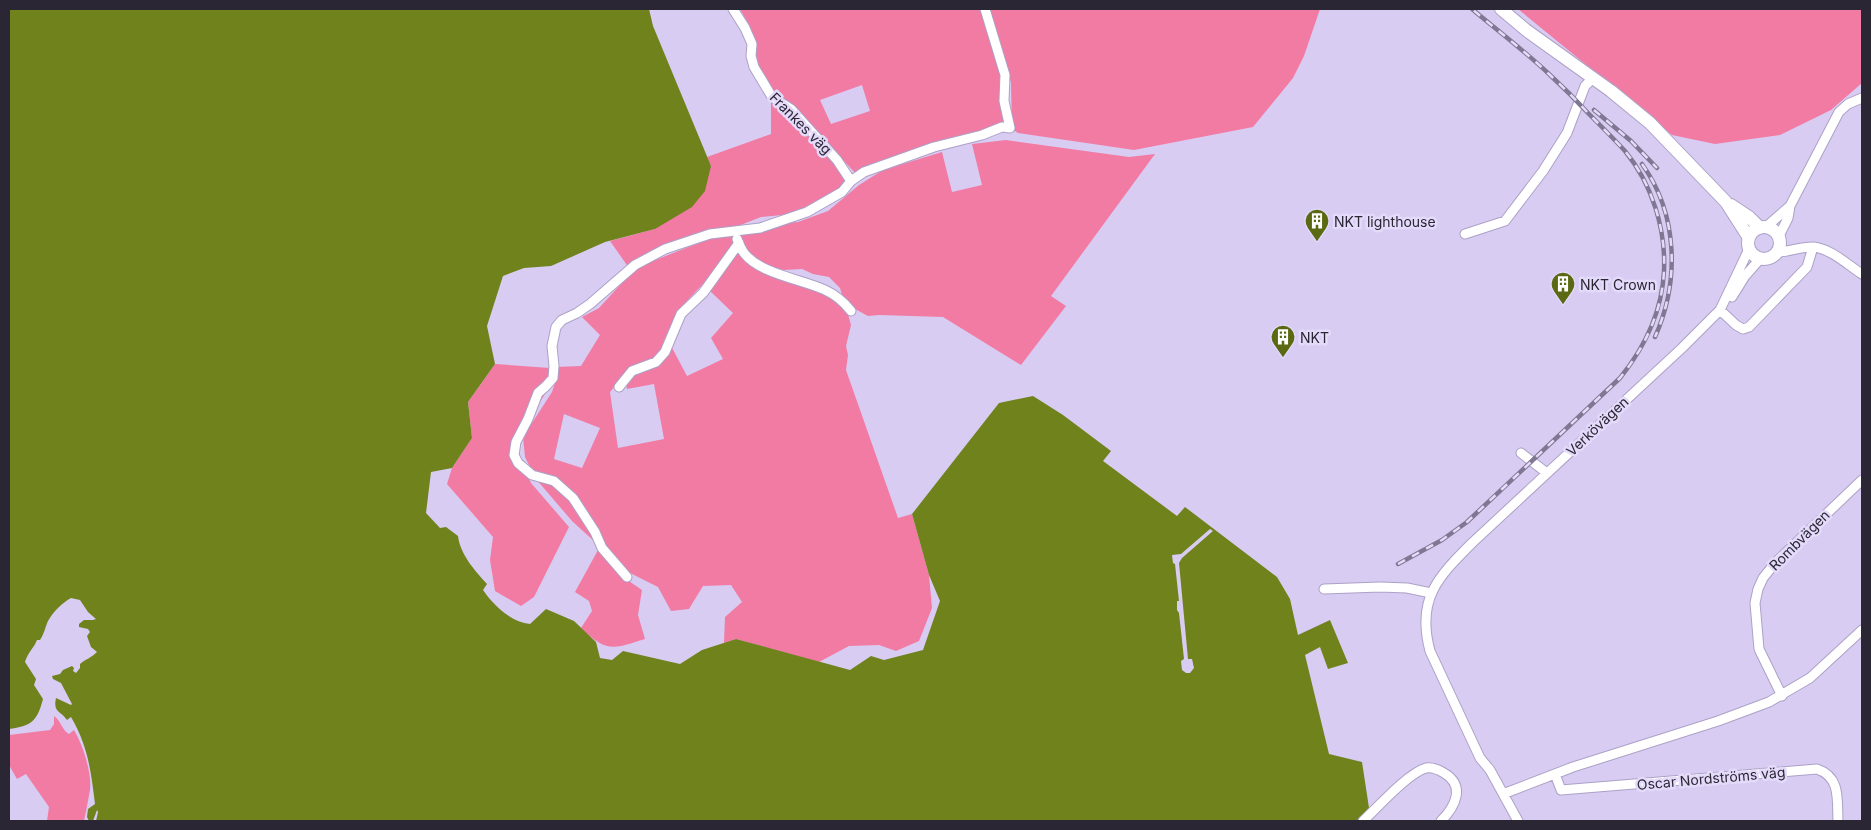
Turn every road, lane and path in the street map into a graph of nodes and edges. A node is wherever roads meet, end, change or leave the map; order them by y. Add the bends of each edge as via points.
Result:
1 (733, 9) edge
2 (985, 9) edge
3 (1501, 9) edge
4 (1593, 78) junction
5 (1862, 98) edge
6 (852, 182) junction
7 (1726, 202) junction
8 (1790, 206) junction
9 (1763, 228) junction
10 (734, 232) junction
11 (1465, 234) dead end
12 (1779, 236) junction
13 (739, 243) junction
14 (1749, 244) junction
15 (1813, 247) junction
16 (1778, 252) junction
17 (1760, 259) junction
18 (1862, 274) edge
19 (1720, 310) junction
20 (852, 311) dead end
21 (619, 386) dead end
22 (1520, 453) dead end
23 (1547, 473) junction
24 (1862, 480) edge
25 (627, 577) dead end
26 (1324, 589) dead end
27 (1431, 593) junction
28 (1862, 630) edge
29 (1782, 696) junction
30 (1555, 774) junction
31 (1503, 794) junction
32 (1363, 821) edge
33 (1441, 821) edge
34 (1518, 821) edge
35 (1838, 821) edge

1 - 6 street, Frankes väg via 752,44 754,67 772,96 791,109 837,160
2 - 6 street via 1005,75 1004,101 1010,128 1002,127 934,147 864,172
3 - 4 main road
4 - 7 main road via 1671,142
4 - 11 street via 1584,86 1567,133 1505,221
5 - 8 street, Verkövägen via 1839,112
6 - 10 street via 842,192 807,212 760,228
7 - 9 main road
7 - 14 main road
8 - 9 street, Verkövägen
8 - 12 street, Verkövägen
9 - 12 main road via 1773,230
9 - 14 main road, Verkövägen via 1753,231
10 - 13 street
10 - 25 street via 710,234 665,249 635,265 590,304 562,320 553,333 553,378 538,393 516,442 514,455 518,463 532,475 554,481 573,498 602,548
12 - 16 main road, Verkövägen
13 - 20 street via 754,262 825,290
13 - 21 street via 702,293 681,314 665,352 656,362 632,371
14 - 17 main road
14 - 19 street, Verkövägen
15 - 16 street
15 - 18 street via 1835,256
15 - 19 street via 1807,267 1749,326 1743,329
16 - 17 main road via 1770,258
17 - 19 street
19 - 23 street, Verkövägen
22 - 23 street
23 - 27 street, Verkövägen via 1445,570
24 - 29 street, Rombvägen via 1775,563 1758,589 1755,603 1759,649
26 - 27 street via 1407,588
27 - 31 street, Verkövägen via 1426,614 1430,651 1480,758
28 - 29 street via 1810,678
29 - 30 street via 1749,711
30 - 31 street
30 - 35 street, Oscar Nordströms väg via 1561,790 1817,768 1827,772 1833,781
31 - 34 street, Verkövägen
32 - 33 street via 1411,777 1426,768 1447,774 1458,792 1455,803

